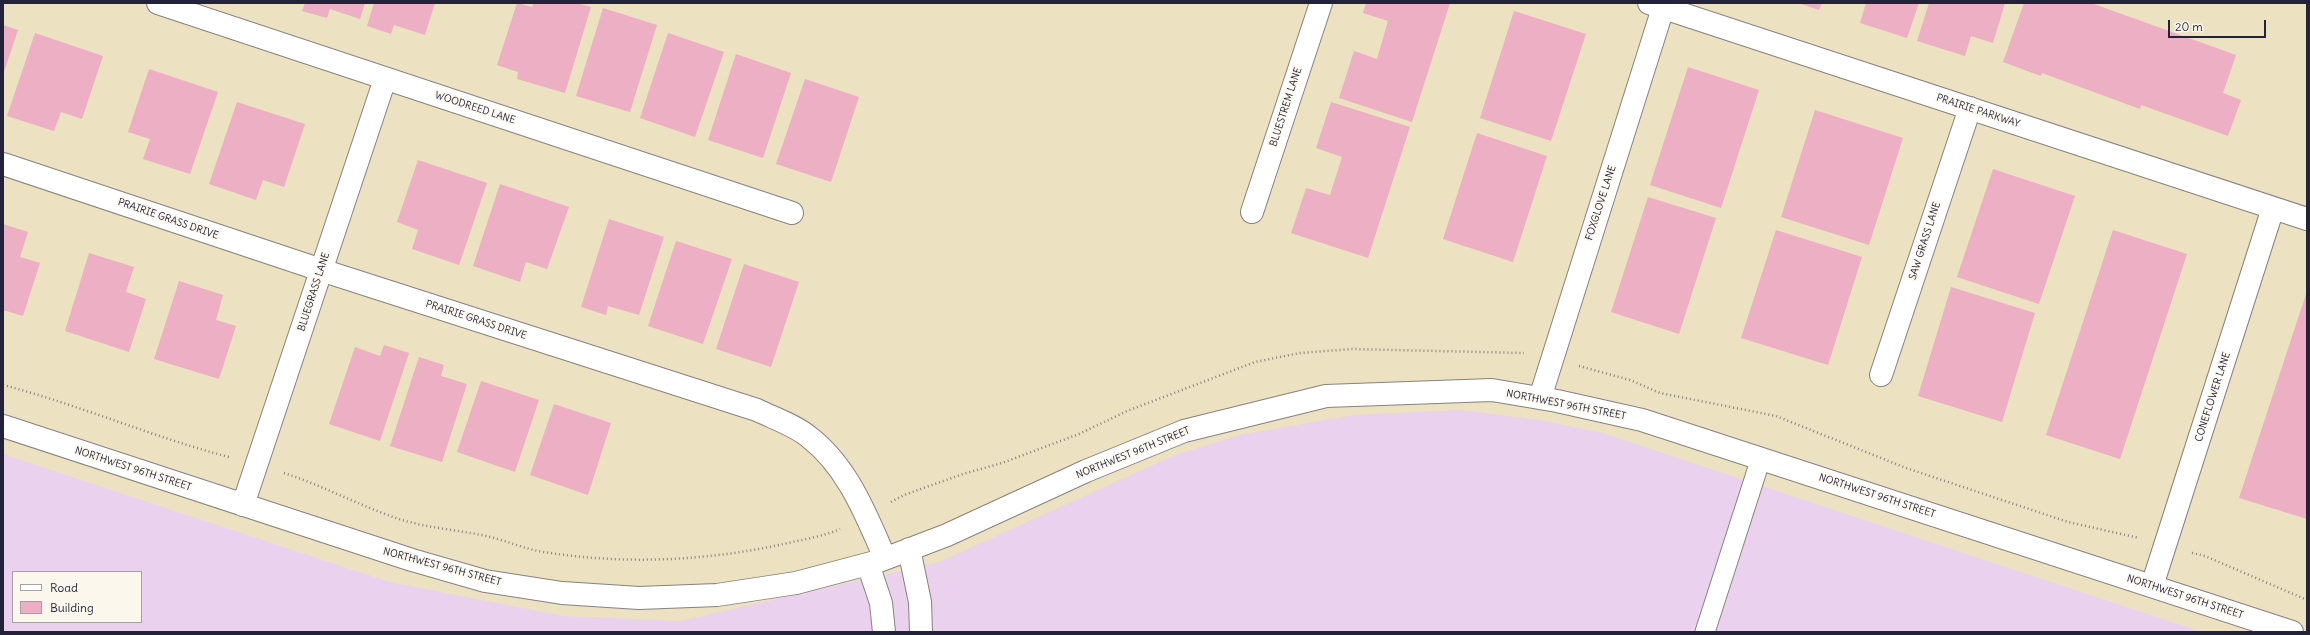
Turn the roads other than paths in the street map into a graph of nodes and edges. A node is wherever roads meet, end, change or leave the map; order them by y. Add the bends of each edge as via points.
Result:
1 (158, 3) edge
2 (1321, 3) edge
3 (1656, 5) edge
4 (385, 78) junction
5 (1970, 108) junction
6 (3, 164) edge
7 (2273, 208) junction
8 (1252, 212) dead end
9 (792, 213) dead end
10 (2307, 219) edge
11 (321, 270) junction
12 (1881, 375) dead end
13 (1540, 398) junction
14 (3, 426) edge
15 (1761, 458) junction
16 (243, 505) junction
17 (909, 549) junction
18 (877, 561) junction
19 (2152, 586) junction
20 (884, 632) edge
21 (921, 632) edge
22 (1705, 632) edge
23 (2292, 632) edge

1 - 4 street, WOODREED LANE
2 - 8 street, BLUESTREM LANE
3 - 5 street, PRAIRIE PARKWAY
3 - 13 street, FOXGLOVE LANE
4 - 9 street, WOODREED LANE
4 - 11 street, BLUEGRASS LANE
5 - 7 street, PRAIRIE PARKWAY
5 - 12 street, SAW GRASS LANE
6 - 11 street, PRAIRIE GRASS DRIVE
7 - 10 street, PRAIRIE PARKWAY
7 - 19 street, CONEFLOWER LANE
11 - 16 street, BLUEGRASS LANE
11 - 18 street, PRAIRIE GRASS DRIVE via 757,410 808,436 839,466 866,516
13 - 15 street, NORTHWEST 96TH STREET via 1642,420
13 - 17 street, NORTHWEST 96TH STREET via 1492,390 1326,396 1184,431 1086,471 947,535
14 - 16 street, NORTHWEST 96TH STREET
15 - 19 street, NORTHWEST 96TH STREET
15 - 22 lane
16 - 18 street, NORTHWEST 96TH STREET via 485,581 562,593 639,598 717,595 796,583
17 - 18 street, NORTHWEST 96TH STREET
17 - 21 street via 920,602
18 - 20 street, PRAIRIE GRASS DRIVE
19 - 23 street, NORTHWEST 96TH STREET

